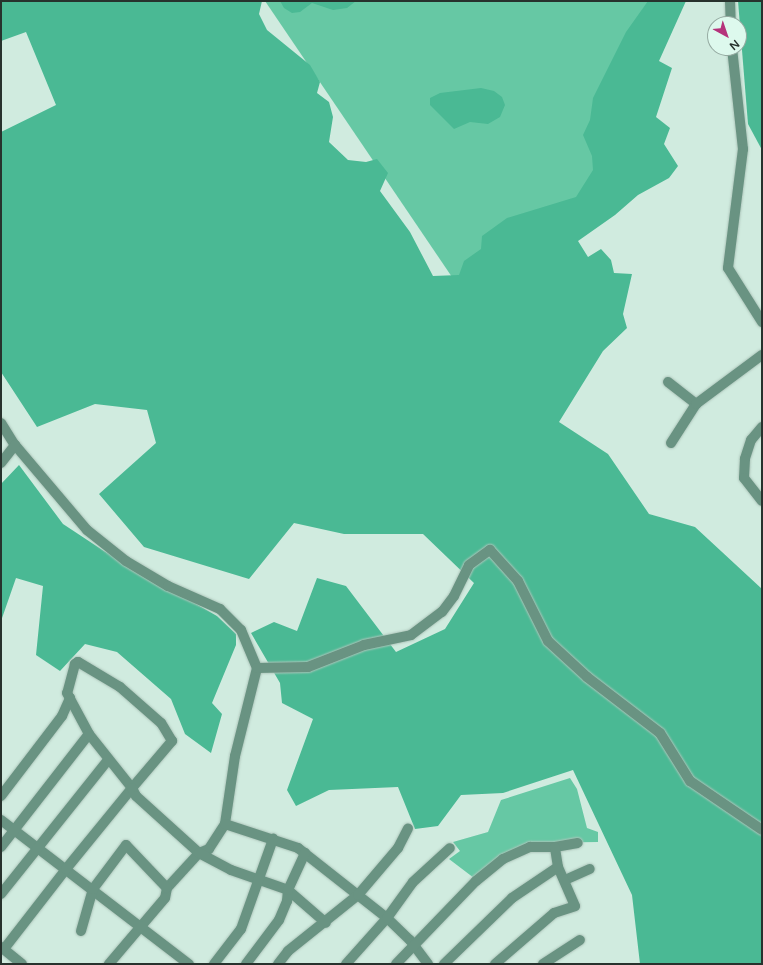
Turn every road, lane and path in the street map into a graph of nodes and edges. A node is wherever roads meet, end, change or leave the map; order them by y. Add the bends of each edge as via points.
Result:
1 (730, 1) edge
2 (731, 16) edge
3 (733, 56) edge
4 (762, 322) edge
5 (762, 355) edge
6 (668, 382) dead end
7 (696, 404) junction
8 (1, 423) edge
9 (762, 427) edge
10 (671, 443) dead end
11 (15, 445) junction
12 (1, 463) edge
13 (762, 501) edge
14 (257, 668) junction
15 (70, 698) junction
16 (89, 734) junction
17 (108, 760) junction
18 (132, 788) junction
19 (1, 796) edge
20 (1, 820) edge
21 (225, 824) junction
22 (408, 828) dead end
23 (14, 830) junction
24 (762, 830) edge
25 (273, 840) junction
26 (578, 843) dead end
27 (1, 847) edge
28 (36, 847) junction
29 (450, 848) dead end
30 (556, 848) junction
31 (199, 853) junction
32 (305, 853) junction
33 (558, 867) junction
34 (66, 869) junction
35 (590, 870) dead end
36 (260, 879) junction
37 (565, 880) junction
38 (166, 888) junction
39 (92, 889) junction
40 (288, 890) junction
41 (1, 894) edge
42 (358, 894) junction
43 (387, 918) junction
44 (326, 923) junction
45 (141, 926) junction
46 (81, 931) dead end
47 (580, 940) dead end
48 (413, 945) junction
49 (3, 948) edge
50 (22, 964) edge
51 (109, 964) edge
52 (189, 964) edge
53 (214, 964) edge
54 (246, 964) edge
55 (278, 964) edge
56 (346, 964) edge
57 (396, 964) edge
58 (428, 964) edge
59 (444, 964) edge
60 (495, 964) edge
61 (543, 964) edge

1 - 2 street
3 - 4 street via 743,149 728,268
5 - 7 street
6 - 7 street
7 - 10 street
8 - 11 street
9 - 13 street via 751,440 745,459 744,478
11 - 12 street
11 - 14 street via 87,530 126,560 168,586 220,609 242,630
14 - 21 street via 235,756
14 - 24 street via 308,667 364,645 411,635 442,612 454,596 468,565 490,550 518,581 548,641 587,677 660,733 690,781
15 - 16 street
15 - 18 street via 67,693 74,664 78,662 120,687 161,723 172,741
15 - 19 street via 62,716
16 - 17 street
16 - 23 street
17 - 18 street
17 - 28 street
18 - 31 street via 136,796
18 - 34 street
20 - 23 street
21 - 25 street
21 - 31 street via 209,849
22 - 42 street via 398,848
23 - 27 street
23 - 28 street
25 - 32 street
25 - 36 street
26 - 30 street
28 - 34 street
28 - 41 street
29 - 43 street via 413,882
30 - 33 street
30 - 48 street via 530,847 503,859 476,881
31 - 36 street via 231,870
31 - 38 street
32 - 40 street
32 - 42 street
33 - 37 street
33 - 59 street via 512,898
34 - 39 street
34 - 49 street
35 - 37 street
36 - 40 street
36 - 53 street via 241,929
37 - 60 street via 575,906 554,913
38 - 39 street via 126,845
38 - 45 street via 165,898
39 - 45 street
39 - 46 street
40 - 44 street
40 - 54 street via 287,902 279,920
42 - 43 street
42 - 44 street
43 - 48 street
43 - 56 street
44 - 55 street via 288,951
45 - 51 street
45 - 52 street
47 - 61 street
48 - 57 street
48 - 58 street
49 - 50 street

